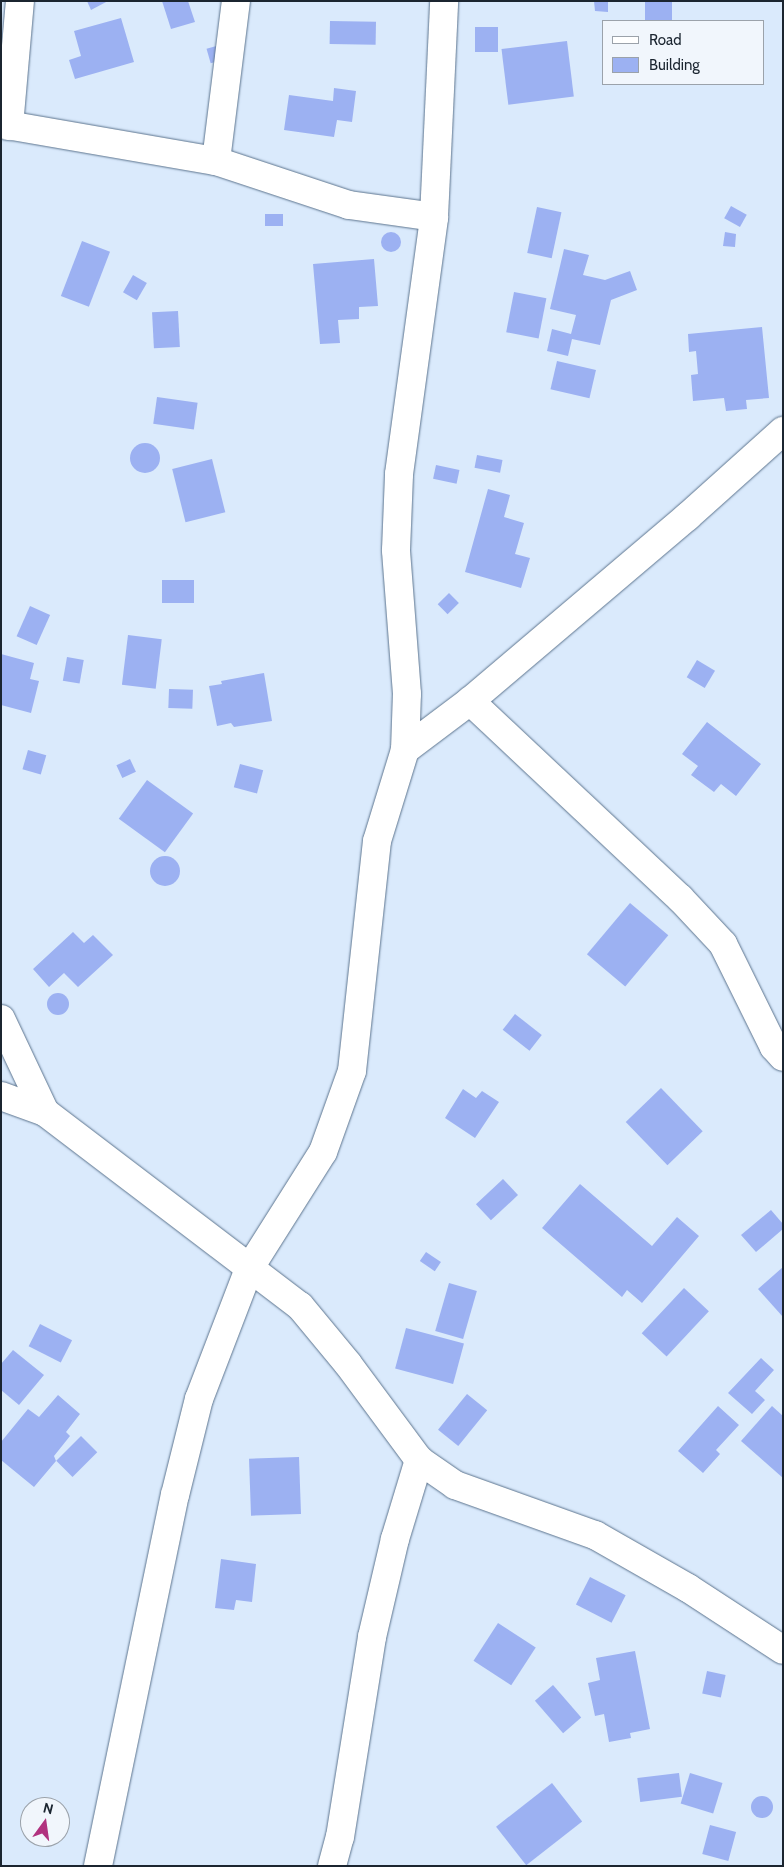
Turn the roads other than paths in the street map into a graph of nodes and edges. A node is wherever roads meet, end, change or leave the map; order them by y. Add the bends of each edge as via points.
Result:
1 (20, 1) edge
2 (236, 1) edge
3 (444, 1) edge
4 (5, 125) edge
5 (216, 161) junction
6 (434, 217) junction
7 (783, 432) edge
8 (470, 701) junction
9 (405, 750) junction
10 (1, 1019) edge
11 (783, 1057) edge
12 (1, 1096) edge
13 (45, 1112) junction
14 (249, 1269) junction
15 (419, 1460) junction
16 (783, 1650) edge
17 (98, 1866) edge
18 (332, 1866) edge

1 - 4 street
2 - 5 street
3 - 6 street
4 - 5 street
5 - 6 street via 349,205
6 - 9 street via 399,474 396,550 406,684
7 - 8 street
8 - 9 street
8 - 11 street via 680,898 723,944 774,1047
9 - 14 street via 377,841 352,1071 323,1152
10 - 13 street
12 - 13 street
13 - 14 street
14 - 15 street via 300,1306 348,1364
14 - 17 street via 198,1399
15 - 16 street via 455,1485 595,1534 688,1588
15 - 18 street via 395,1539 372,1637 340,1837

